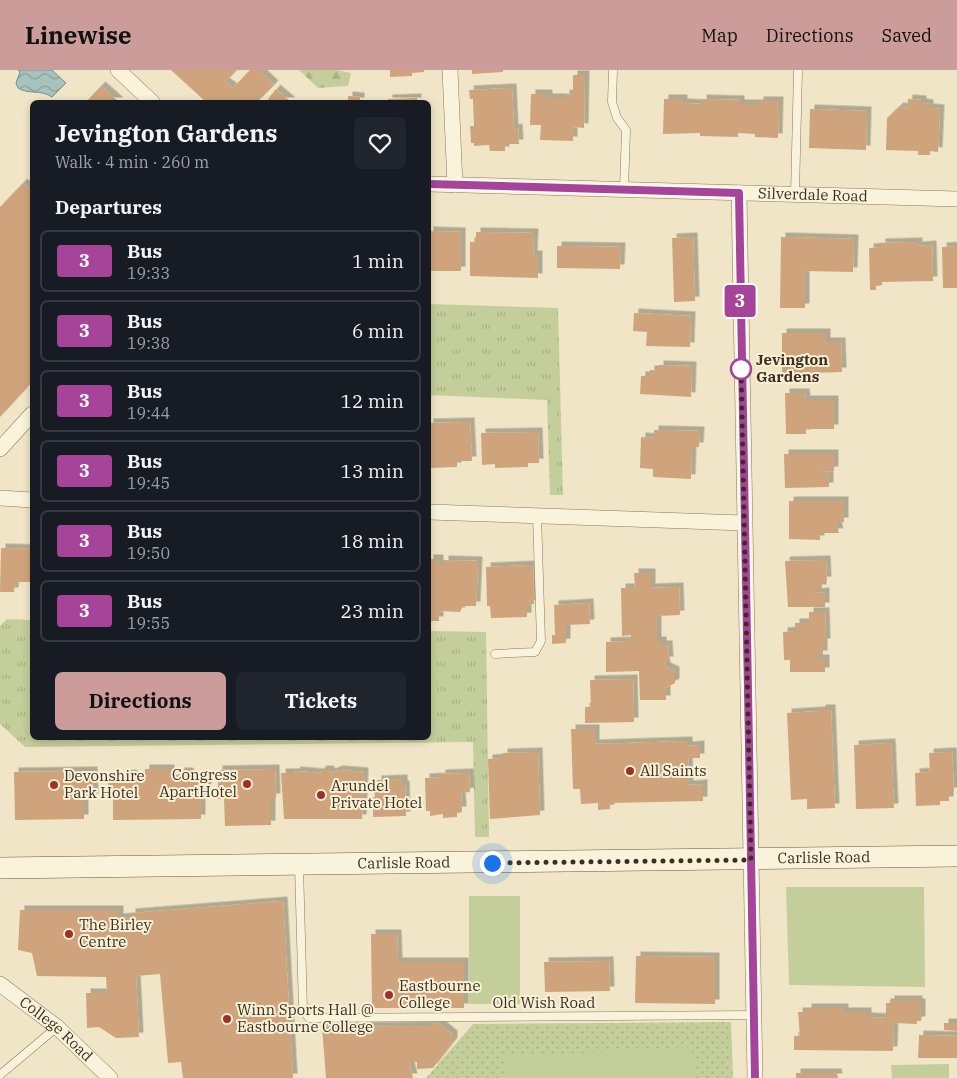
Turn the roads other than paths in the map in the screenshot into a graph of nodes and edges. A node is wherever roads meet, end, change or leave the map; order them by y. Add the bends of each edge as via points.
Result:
1 (450, 70) edge
2 (613, 70) edge
3 (798, 70) edge
4 (126, 73) edge
5 (150, 100) edge
6 (431, 184) edge
7 (455, 185) junction
8 (624, 189) junction
9 (739, 193) junction
10 (795, 194) junction
11 (957, 199) edge
12 (30, 416) edge
13 (0, 449) edge
14 (0, 498) edge
15 (30, 500) edge
16 (431, 512) edge
17 (537, 515) junction
18 (744, 523) junction
19 (495, 654) dead end
20 (957, 856) edge
21 (751, 860) junction
22 (298, 866) junction
23 (0, 868) edge
24 (0, 984) edge
25 (754, 1015) junction
26 (58, 1027) junction
27 (0, 1076) edge
28 (110, 1078) edge
29 (755, 1078) edge

1 - 7 street
2 - 8 lane via 612,102 617,118 626,130
3 - 10 lane
4 - 5 street
6 - 7 street, Silverdale Road
7 - 8 street, Silverdale Road
8 - 9 street, Silverdale Road
9 - 10 street, Silverdale Road
9 - 18 street
10 - 11 street, Silverdale Road
12 - 13 street
14 - 15 street
16 - 17 street
17 - 18 street
17 - 19 lane via 541,642 535,652
18 - 21 street
20 - 21 street, Carlisle Road
21 - 22 street, Carlisle Road
21 - 25 street
22 - 23 street, Carlisle Road
22 - 25 lane, Old Wish Road via 302,1010 309,1018
24 - 26 street, College Road
25 - 29 street
26 - 27 lane
26 - 28 street, College Road

